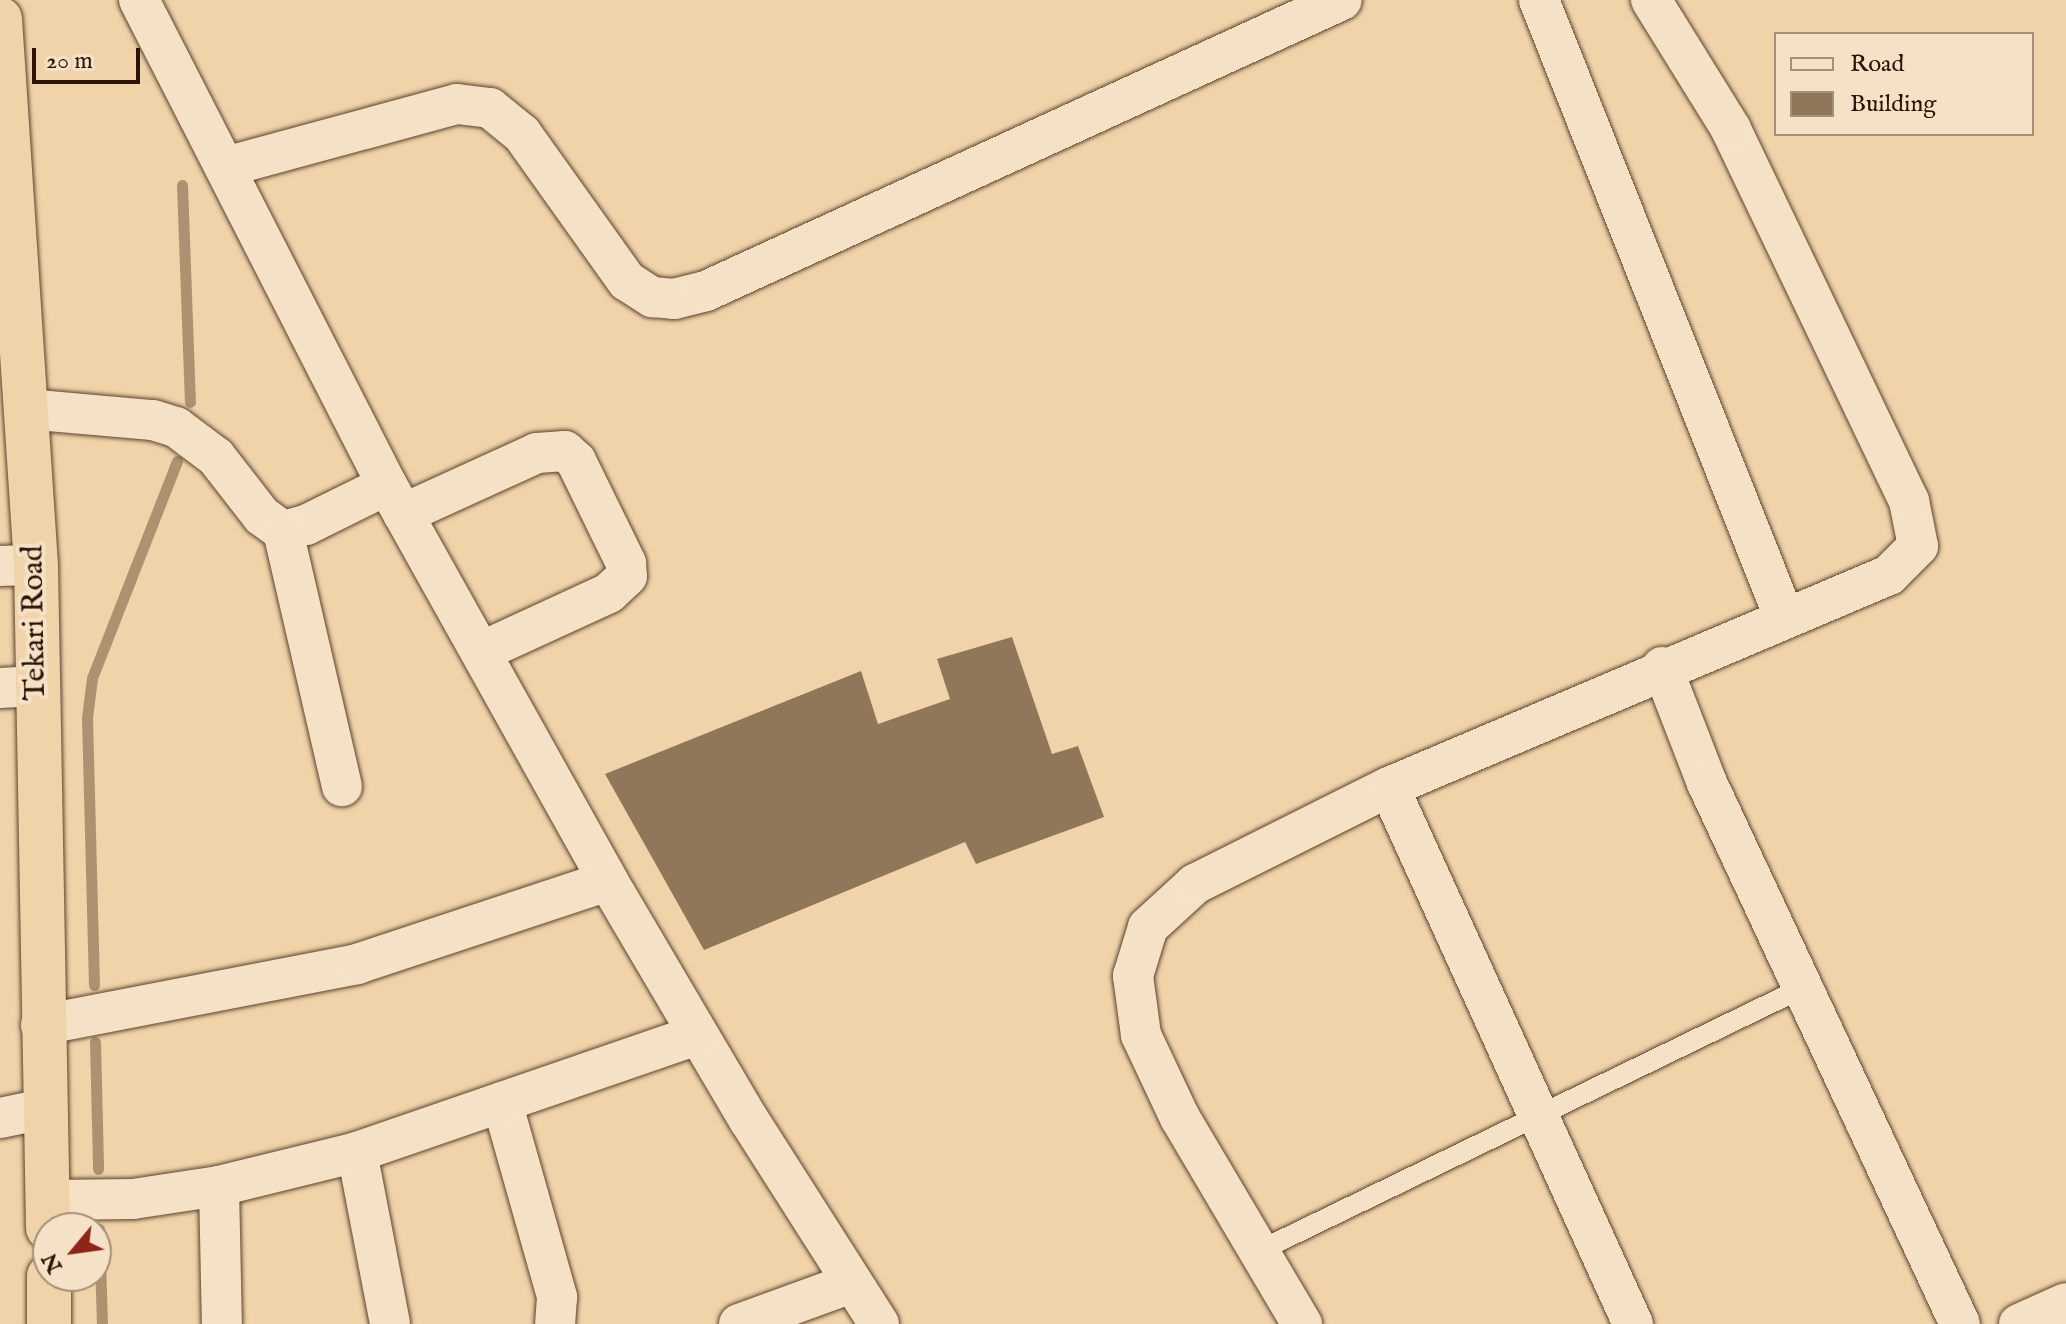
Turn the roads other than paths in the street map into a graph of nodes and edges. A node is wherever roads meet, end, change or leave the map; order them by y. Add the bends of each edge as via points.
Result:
1 (139, 0) edge
2 (1342, 0) edge
3 (1539, 0) edge
4 (1651, 0) edge
5 (0, 19) edge
6 (218, 154) junction
7 (11, 318) edge
8 (26, 409) junction
9 (395, 499) junction
10 (283, 531) junction
11 (18, 565) edge
12 (1784, 617) junction
13 (481, 652) junction
14 (1662, 667) junction
15 (19, 687) edge
16 (342, 786) dead end
17 (1389, 787) junction
18 (608, 881) junction
19 (1800, 989) junction
20 (41, 1025) junction
21 (697, 1035) junction
22 (502, 1102) junction
23 (44, 1109) junction
24 (1539, 1117) junction
25 (0, 1118) edge
26 (357, 1152) junction
27 (219, 1186) junction
28 (48, 1212) edge
29 (59, 1212) edge
30 (1259, 1251) junction
31 (849, 1284) junction
32 (49, 1292) edge
33 (2066, 1303) edge
34 (49, 1324) edge
35 (222, 1324) edge
36 (390, 1324) edge
37 (555, 1324) edge
38 (739, 1324) edge
39 (879, 1324) edge
40 (1302, 1324) edge
41 (1633, 1324) edge
42 (1960, 1324) edge
43 (2019, 1324) edge

1 - 6 street
2 - 6 street via 706,291 674,299 652,297 627,281 522,134 490,108 457,104
3 - 12 street
4 - 12 street via 1731,129 1918,527 1918,546 1889,575
5 - 7 highway, Tekari Road
6 - 9 street
7 - 8 highway, Tekari Road
8 - 10 street via 176,427 216,457 262,516
8 - 11 highway, Tekari Road
9 - 10 street
9 - 13 street
9 - 13 street via 537,453 565,451 576,461 626,563 627,576 609,593
10 - 16 street
11 - 15 highway, Tekari Road
12 - 14 street
13 - 18 street
14 - 17 street
14 - 19 street via 1707,783
15 - 20 highway, Tekari Road
17 - 24 street
17 - 30 street via 1195,884 1148,927 1133,976 1141,1035 1180,1118
18 - 20 street via 357,964
18 - 21 street
19 - 24 lane
19 - 42 street
20 - 23 highway, Tekari Road
21 - 22 street
21 - 31 street
22 - 26 street
22 - 37 street via 557,1297
23 - 25 street
23 - 28 highway, Tekari Road
24 - 30 lane
24 - 41 street
26 - 27 street
26 - 36 street
27 - 29 street
27 - 35 street
30 - 40 street
31 - 38 street
31 - 39 street
32 - 34 highway
33 - 43 street

